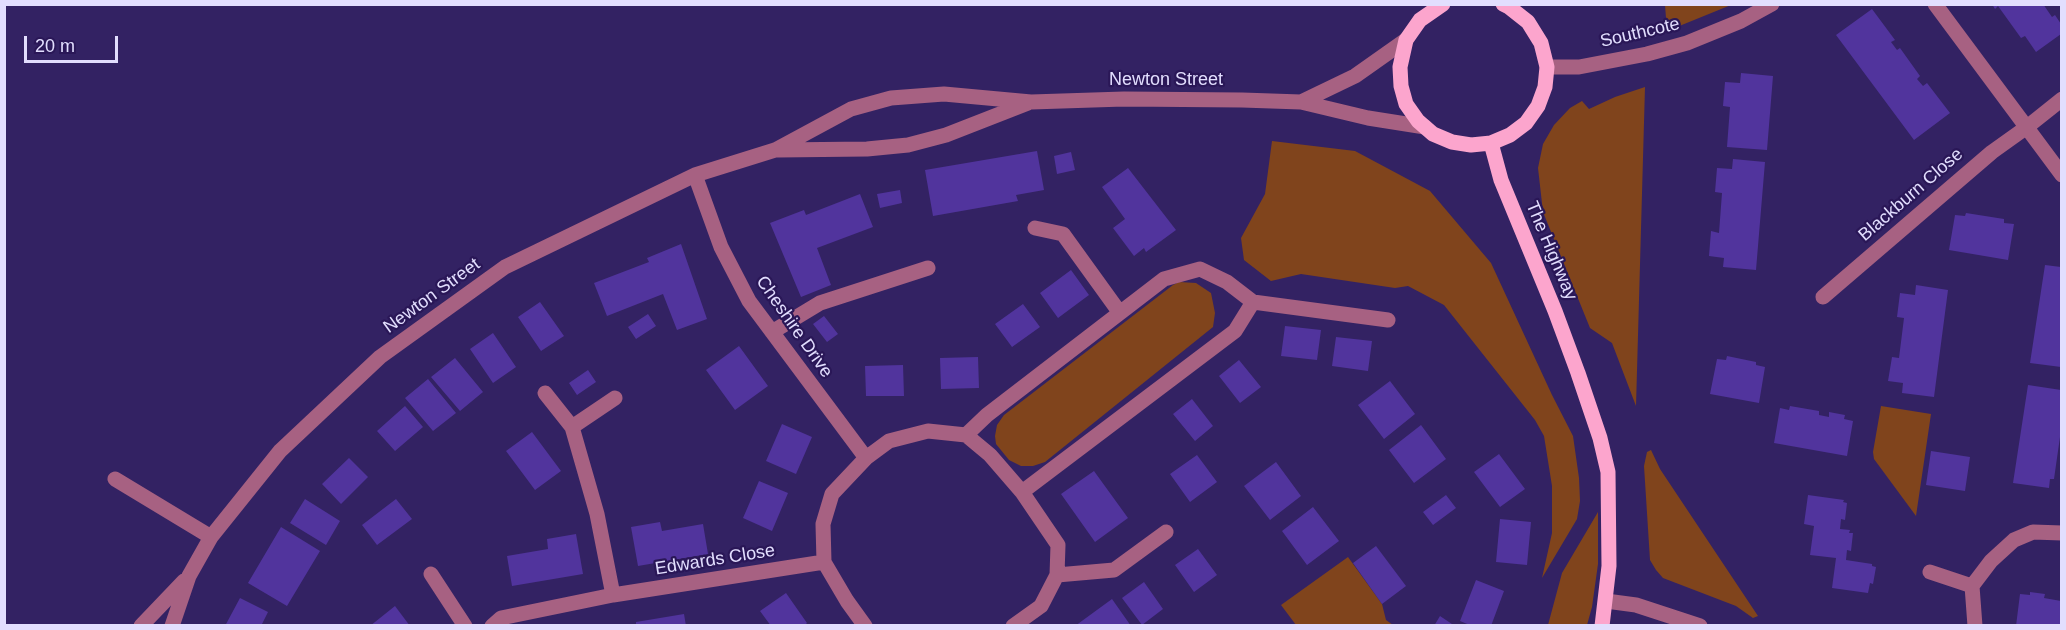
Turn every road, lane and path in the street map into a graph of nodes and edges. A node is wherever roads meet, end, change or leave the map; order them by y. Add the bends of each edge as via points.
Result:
1 (1443, 4) edge
2 (1503, 4) edge
3 (1772, 4) edge
4 (1935, 4) edge
5 (1406, 40) junction
6 (1547, 67) junction
7 (2061, 99) edge
8 (1031, 102) junction
9 (1300, 102) junction
10 (1425, 127) junction
11 (2027, 127) junction
12 (1491, 143) junction
13 (775, 150) junction
14 (695, 175) junction
15 (2061, 175) edge
16 (1035, 228) dead end
17 (928, 268) dead end
18 (1823, 297) dead end
19 (1253, 302) junction
20 (1120, 313) junction
21 (1388, 320) dead end
22 (772, 332) junction
23 (544, 393) dead end
24 (615, 398) dead end
25 (572, 427) junction
26 (966, 435) junction
27 (866, 458) junction
28 (115, 479) dead end
29 (1022, 492) junction
30 (1166, 532) dead end
31 (2061, 533) edge
32 (211, 537) junction
33 (824, 562) junction
34 (1930, 572) dead end
35 (431, 574) dead end
36 (1057, 575) junction
37 (189, 576) junction
38 (1972, 586) junction
39 (613, 595) junction
40 (1606, 601) junction
41 (141, 626) edge
42 (172, 626) edge
43 (465, 626) edge
44 (492, 626) edge
45 (865, 626) edge
46 (1013, 626) edge
47 (1602, 626) edge
48 (1700, 626) edge
49 (1975, 626) edge

1 - 5 main road via 1420,20
2 - 6 main road via 1528,22 1541,43
3 - 6 street, Southcote via 1687,43 1579,67
4 - 11 street
5 - 9 street via 1355,76
5 - 10 main road via 1400,67 1401,86 1406,104
6 - 12 main road via 1538,106 1526,123
7 - 11 street, Blackburn Close
8 - 9 street, Newton Street
8 - 13 street, Newton Street via 908,146
8 - 13 street, Newton Street via 944,94 891,98 851,109
9 - 10 street
10 - 12 main road via 1452,142
11 - 15 street
11 - 18 street, Blackburn Close via 1992,152
12 - 40 main road, The Highway via 1501,180 1556,311 1600,438 1608,472 1610,567
13 - 14 street, Newton Street
14 - 22 street, Cheshire Drive via 721,247 749,301
14 - 32 street, Newton Street via 505,267 380,357 280,451
16 - 20 street via 1063,234
17 - 22 street via 820,303
19 - 20 street via 1200,268 1164,279
19 - 21 street
19 - 29 street via 1235,331
20 - 26 street
22 - 27 street, Cheshire Drive
23 - 25 street
24 - 25 street
25 - 39 street via 586,468
26 - 27 street via 928,431 889,441
26 - 29 street via 990,455
27 - 33 street via 832,494 823,524
28 - 32 street
29 - 36 street via 1058,545
30 - 36 street via 1114,570
31 - 38 street via 2033,532 2014,540
32 - 37 street, Newton Street
33 - 39 street, Edwards Close
33 - 45 street
34 - 38 street
35 - 43 street
36 - 46 street via 1041,606
37 - 41 street, Newton Street
37 - 42 street, Newton Street
38 - 49 street
39 - 44 street, Edwards Close via 501,618
40 - 47 main road, The Highway
40 - 48 street via 1636,605

